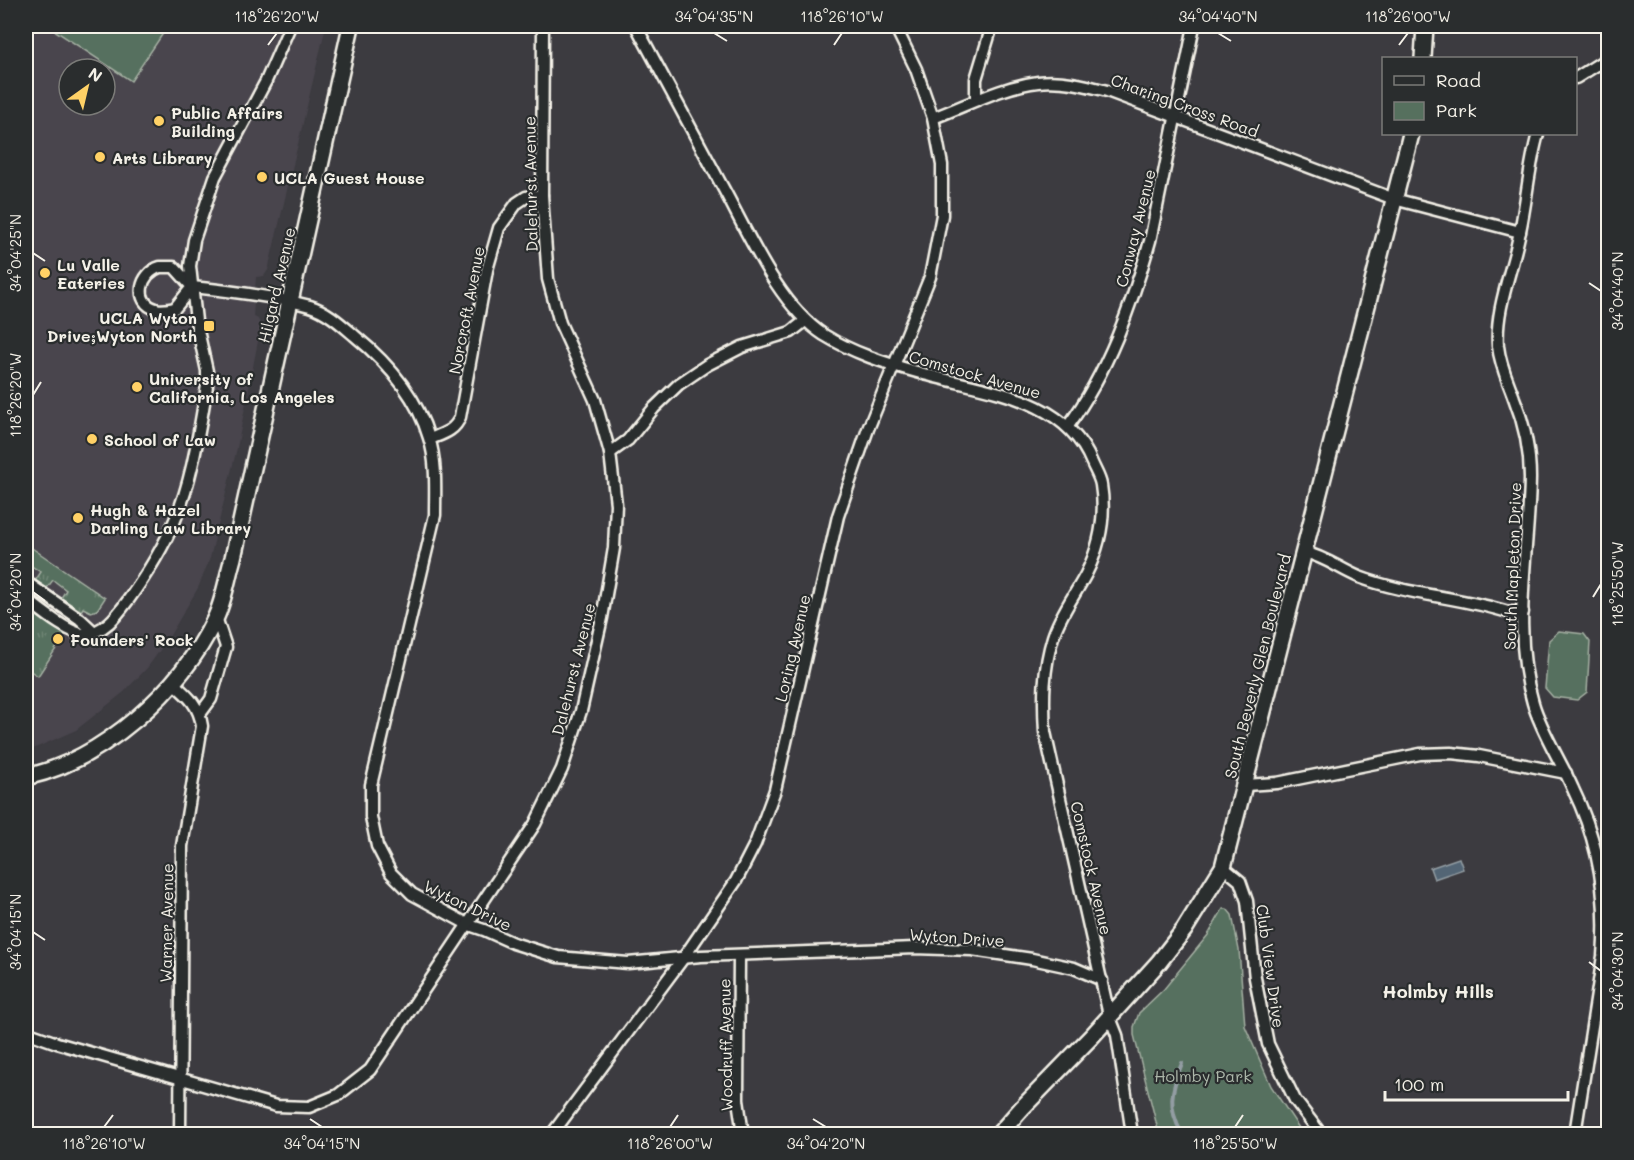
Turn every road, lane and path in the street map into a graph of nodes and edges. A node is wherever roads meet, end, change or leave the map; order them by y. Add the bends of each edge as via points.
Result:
1 (290, 26) edge
2 (351, 26) edge
3 (543, 26) edge
4 (636, 26) edge
5 (895, 26) edge
6 (992, 26) edge
7 (1194, 26) edge
8 (1425, 26) edge
9 (1424, 57) edge
10 (1608, 58) edge
11 (1577, 77) edge
12 (976, 100) junction
13 (1176, 117) junction
14 (933, 118) junction
15 (1411, 135) edge
16 (1538, 135) edge
17 (542, 195) junction
18 (1394, 199) junction
19 (1520, 232) junction
20 (192, 287) junction
21 (290, 303) junction
22 (806, 321) junction
23 (894, 365) junction
24 (1068, 426) junction
25 (429, 439) junction
26 (610, 453) junction
27 (1304, 552) junction
28 (26, 582) edge
29 (26, 599) edge
30 (1523, 612) junction
31 (216, 617) junction
32 (93, 632) junction
33 (172, 683) junction
34 (200, 714) junction
35 (1566, 773) junction
36 (26, 777) edge
37 (1245, 785) junction
38 (1223, 867) junction
39 (469, 925) junction
40 (739, 956) junction
41 (684, 957) junction
42 (1102, 980) junction
43 (1109, 1015) junction
44 (26, 1032) edge
45 (180, 1078) junction
46 (180, 1134) edge
47 (552, 1134) edge
48 (743, 1134) edge
49 (999, 1134) edge
50 (1132, 1134) edge
51 (1321, 1134) edge
52 (1575, 1134) edge

1 - 20 street via 215,177 190,259
2 - 21 main road, Hilgard Avenue
3 - 17 street, Dalehurst Avenue
4 - 22 street, Comstock Avenue via 771,275
5 - 14 street
6 - 12 street via 976,80
7 - 13 street, Conway Avenue
8 - 9 main road
10 - 11 street
12 - 13 street, Charing Cross Road via 1005,89 1058,82 1107,91
12 - 14 street, Charing Cross Road
13 - 18 street, Charing Cross Road
13 - 24 street, Conway Avenue via 1150,241 1130,306 1117,338
14 - 23 street, Loring Avenue via 942,165 942,215 930,277
15 - 18 main road, South Beverly Glen Boulevard
16 - 19 street, South Mapleton Drive
17 - 25 street, Norcroft Avenue via 517,203 499,228 487,270 460,417 449,431
17 - 26 street, Dalehurst Avenue via 548,279 560,323 595,400
18 - 19 street, Charing Cross Road
18 - 27 main road, South Beverly Glen Boulevard
19 - 30 street, South Mapleton Drive via 1499,322 1498,346 1528,451
20 - 20 street via 174,267 160,267 148,273 142,293 156,309 172,309
20 - 21 street, Wyton Drive
20 - 32 street via 207,386 185,489 176,519 140,584 113,619
21 - 25 street, Wyton Drive via 325,313 375,353 398,377
21 - 31 main road, Hilgard Avenue via 233,558
22 - 23 street, Comstock Avenue via 857,353
22 - 26 street via 791,332 742,347 707,365 679,384 628,440
23 - 24 street, Comstock Avenue via 1016,398 1042,408
23 - 41 street, Loring Avenue via 838,516 775,790 736,881
24 - 42 street, Comstock Avenue via 1089,455 1101,483 1104,514 1086,573 1053,636 1043,693 1045,732
25 - 39 street, Wyton Drive via 435,515 371,785 371,817 377,846 391,873 412,894
26 - 39 street, Dalehurst Avenue via 616,504 614,548 581,711 562,769 535,824
27 - 30 street via 1383,584
27 - 37 main road, South Beverly Glen Boulevard
28 - 32 street
29 - 32 street via 72,631
30 - 35 street, South Mapleton Drive via 1526,674 1533,705
31 - 33 main road, Hilgard Avenue
31 - 34 street, Warner Avenue via 226,647 212,699
33 - 34 street via 192,699
33 - 36 main road, Hilgard Avenue via 154,704 96,747
34 - 45 street, Warner Avenue via 202,726 182,846
35 - 37 street via 1479,756 1420,754 1276,783
35 - 52 street, South Mapleton Drive via 1597,853 1605,927
37 - 38 main road, South Beverly Glen Boulevard
38 - 43 main road, South Beverly Glen Boulevard via 1184,930
38 - 51 street, Club View Drive via 1240,881 1247,901 1255,978 1268,1044 1295,1100
39 - 41 street, Wyton Drive via 558,957 628,963
39 - 45 street, Dalehurst Avenue via 370,1070 338,1095 309,1107 276,1106
40 - 41 street, Wyton Drive
40 - 42 street, Wyton Drive via 915,948 972,950 1074,968
40 - 48 street, Woodruff Avenue via 738,1100
41 - 47 street, Loring Avenue
42 - 43 street, Comstock Avenue
43 - 49 main road, South Beverly Glen Boulevard
43 - 50 street, Comstock Avenue via 1116,1035
44 - 45 street, Dalehurst Avenue
45 - 46 street, Warner Avenue

